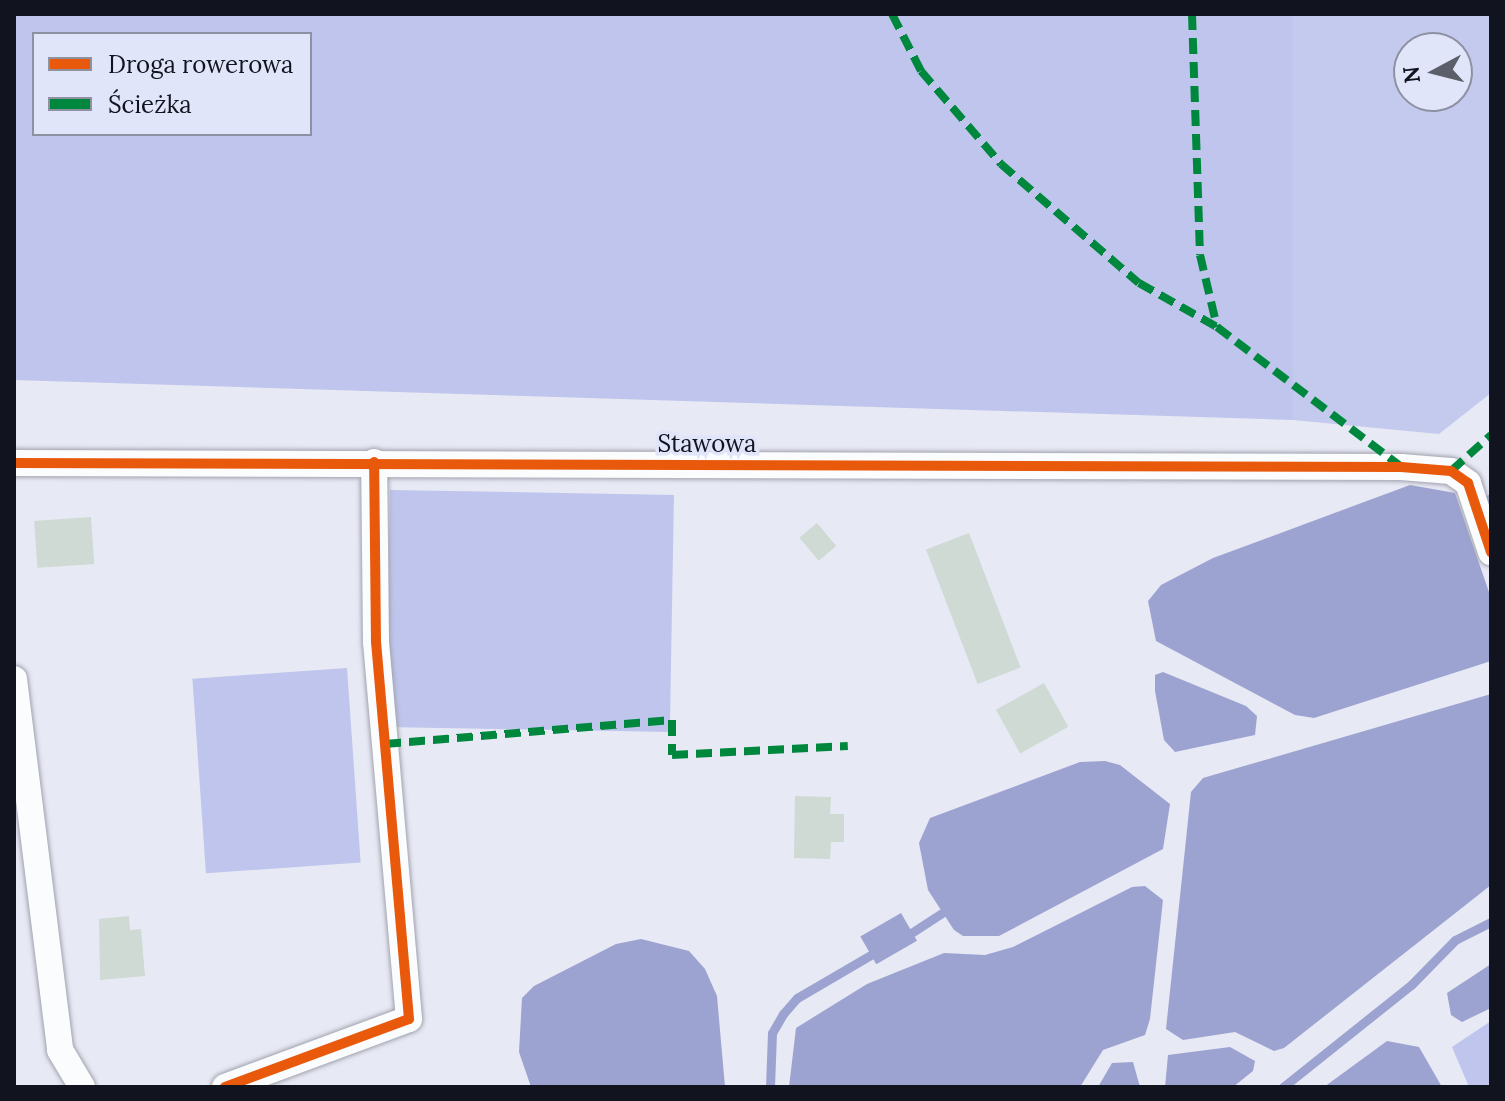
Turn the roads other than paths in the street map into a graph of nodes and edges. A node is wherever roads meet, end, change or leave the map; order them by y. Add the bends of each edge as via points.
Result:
1 (374, 462) junction
2 (14, 463) edge
3 (1491, 552) edge
4 (14, 679) edge
5 (82, 1087) edge
6 (225, 1087) edge

1 - 2 street, Stawowa
1 - 3 street, Stawowa via 1451,471 1468,483
1 - 6 street via 376,642 409,1019
4 - 5 street via 60,1050

